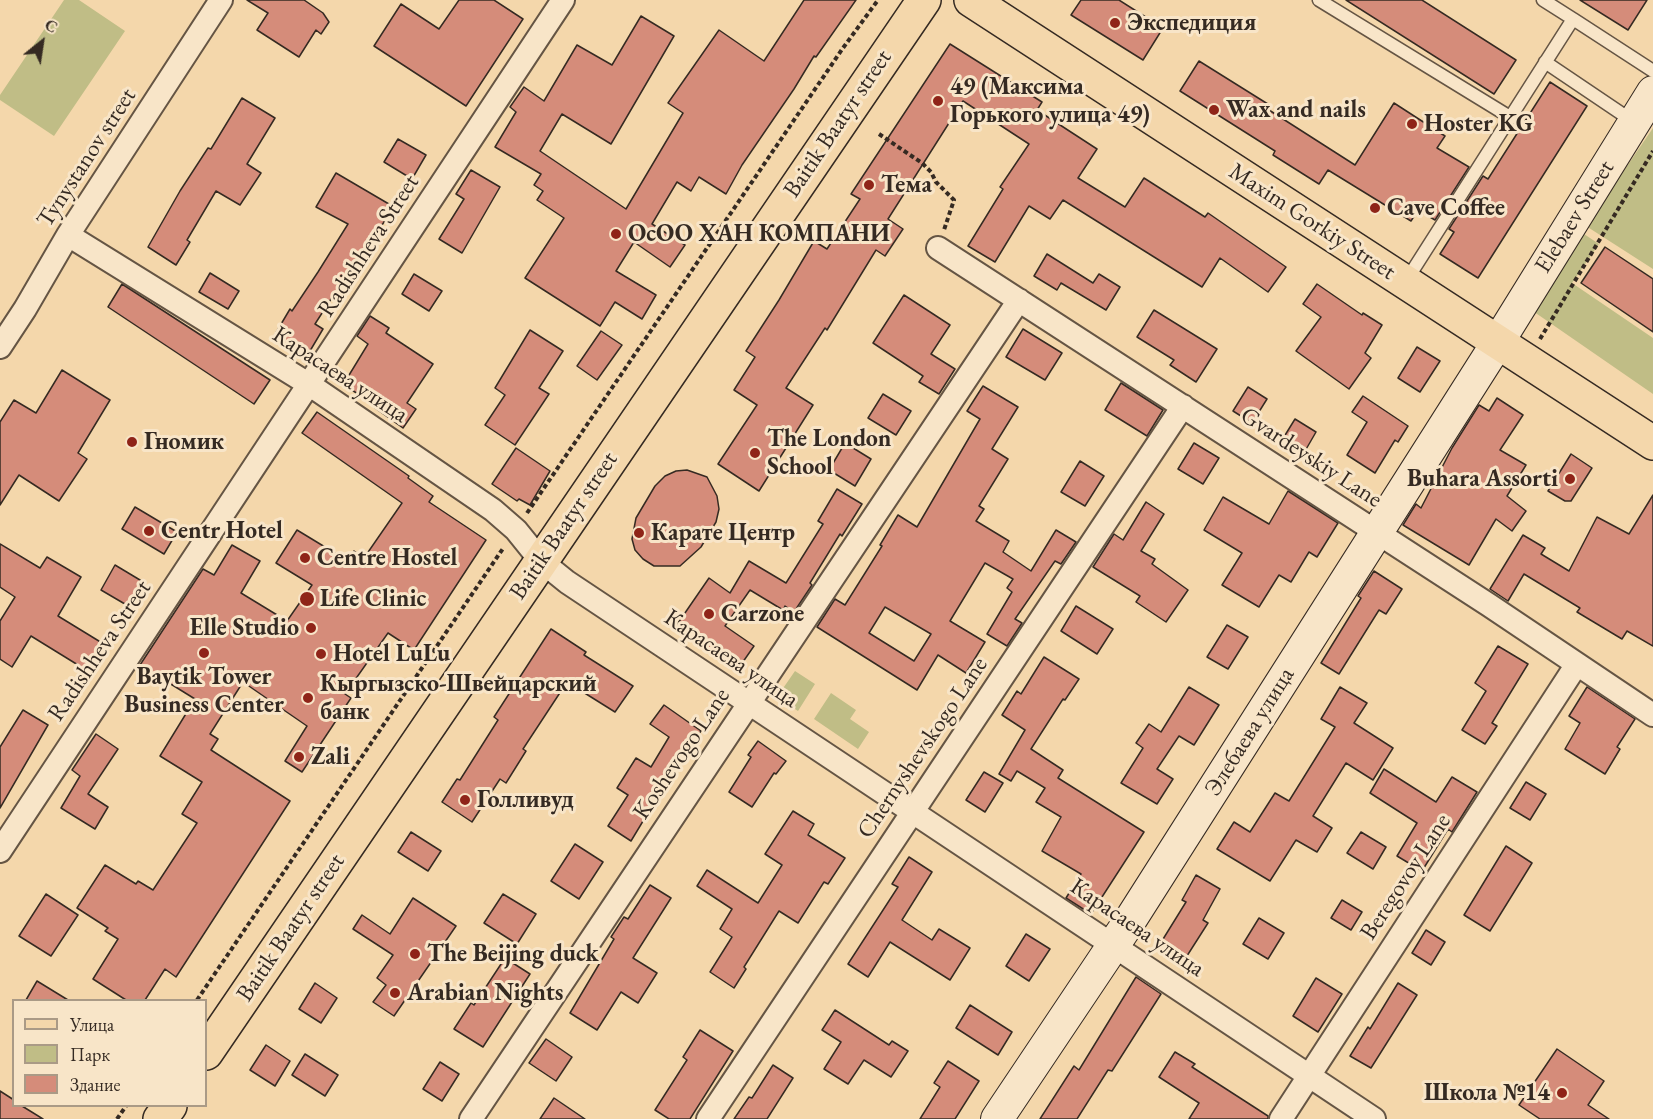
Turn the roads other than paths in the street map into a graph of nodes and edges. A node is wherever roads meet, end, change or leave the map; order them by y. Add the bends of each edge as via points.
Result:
1 (221, 0) edge
2 (563, 0) edge
3 (924, 0) edge
4 (971, 0) edge
5 (1319, 0) edge
6 (1543, 0) edge
7 (1573, 19) junction
8 (1545, 62) junction
9 (1653, 70) edge
10 (1653, 92) edge
11 (1510, 117) junction
12 (1634, 122) junction
13 (68, 236) junction
14 (938, 248) road end
15 (1405, 282) junction
16 (1019, 300) junction
17 (1498, 342) junction
18 (0, 346) edge
19 (309, 385) junction
20 (1183, 406) junction
21 (1653, 443) edge
22 (1376, 532) junction
23 (541, 561) junction
24 (1577, 664) junction
25 (749, 704) junction
26 (1653, 715) edge
27 (913, 812) junction
28 (0, 851) edge
29 (1115, 945) junction
30 (207, 1052) edge
31 (1309, 1076) junction
32 (169, 1107) edge
33 (160, 1119) edge
34 (471, 1119) edge
35 (708, 1119) edge
36 (997, 1119) edge
37 (1281, 1119) edge
38 (1374, 1119) edge

1 - 13 street, Tynystanov street
2 - 19 street, Radishheva Street
3 - 23 main road, Baitik Baatyr street
4 - 15 main road, Maxim Gorkiy Street
5 - 11 lane
6 - 7 lane
7 - 8 lane
7 - 9 lane
8 - 11 lane
8 - 12 lane
10 - 12 street, Elebaev Street
11 - 15 lane
12 - 17 street, Elebaev Street
13 - 18 street, Tynystanov street
13 - 19 street, Карасаева улица
14 - 16 street, Gvardeyskiy Lane
15 - 17 main road, Maxim Gorkiy Street
16 - 20 street, Gvardeyskiy Lane
16 - 25 street, Koshevogo Lane
17 - 21 main road, Maxim Gorkiy Street
17 - 22 street, Элебаева улица
19 - 23 street, Карасаева улица via 493,510 516,530
19 - 28 street, Radishheva Street
20 - 22 street, Gvardeyskiy Lane
20 - 27 street, Chernyshevskogo Lane
22 - 24 street, Gvardeyskiy Lane
22 - 29 street, Элебаева улица
23 - 25 street, Карасаева улица
23 - 30 main road, Baitik Baatyr street
24 - 26 street, Gvardeyskiy Lane
24 - 31 street, Beregovoy Lane
25 - 27 street, Карасаева улица
25 - 34 street, Koshevogo Lane
27 - 29 street, Карасаева улица
27 - 35 street, Chernyshevskogo Lane
29 - 31 street, Карасаева улица
29 - 36 street, Элебаева улица
31 - 37 street, Beregovoy Lane
31 - 38 street, Карасаева улица
32 - 33 main road

